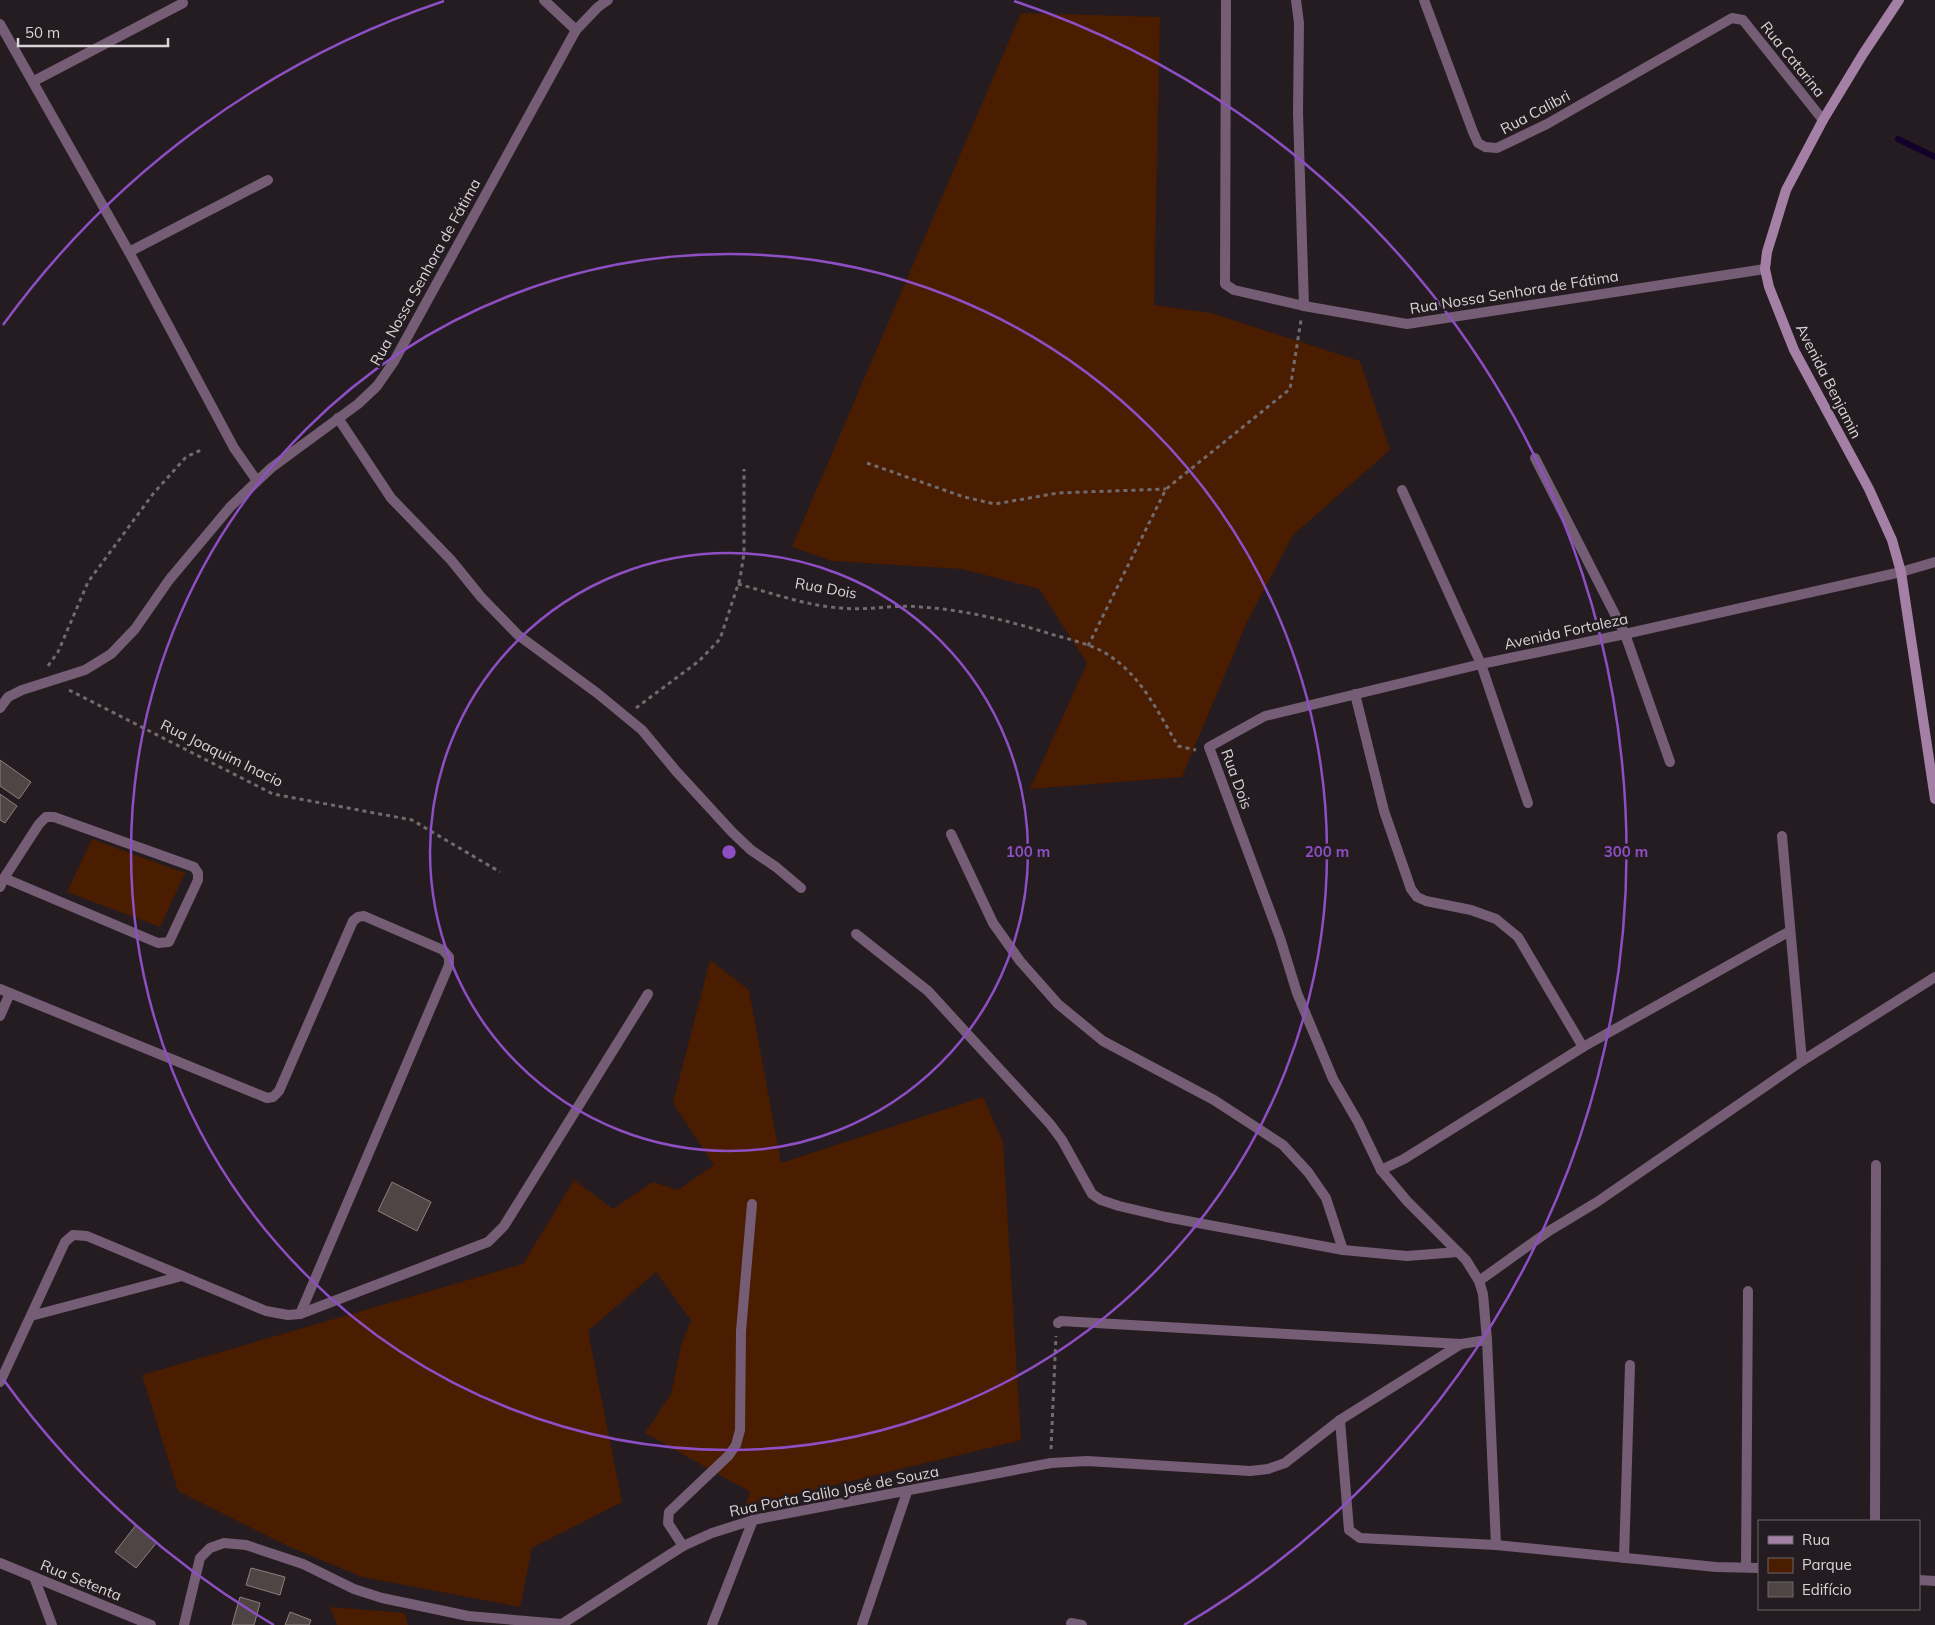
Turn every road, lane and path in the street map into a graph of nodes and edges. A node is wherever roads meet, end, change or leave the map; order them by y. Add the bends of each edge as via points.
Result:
1 (544, 0) edge
2 (608, 0) edge
3 (1226, 0) edge
4 (1296, 0) edge
5 (1424, 0) edge
6 (1898, 0) edge
7 (184, 3) dead end
8 (1738, 18) joint
9 (0, 24) edge
10 (576, 30) junction
11 (34, 82) junction
12 (1823, 120) junction
13 (268, 180) dead end
14 (129, 252) junction
15 (1765, 269) junction
16 (1304, 306) junction
17 (338, 418) junction
18 (201, 450) dead end
19 (1535, 458) dead end
20 (867, 463) dead end
21 (744, 469) dead end
22 (257, 482) junction
23 (1166, 489) junction
24 (1402, 490) dead end
25 (1935, 562) edge
26 (1901, 572) junction
27 (738, 584) junction
28 (1626, 634) junction
29 (1088, 646) junction
30 (1481, 664) junction
31 (48, 668) dead end
32 (51, 681) junction
33 (1355, 694) junction
34 (0, 708) edge
35 (626, 716) junction
36 (1209, 747) junction
37 (1670, 762) dead end
38 (1935, 799) edge
39 (1528, 803) dead end
40 (951, 834) dead end
41 (1782, 836) dead end
42 (500, 872) dead end
43 (2, 882) edge
44 (801, 888) dead end
45 (1790, 931) junction
46 (856, 934) dead end
47 (1935, 977) edge
48 (0, 989) edge
49 (10, 993) junction
50 (648, 994) dead end
51 (0, 1016) edge
52 (1582, 1047) junction
53 (1802, 1061) junction
54 (1876, 1165) dead end
55 (1381, 1170) junction
56 (752, 1204) dead end
57 (1343, 1250) junction
58 (1458, 1252) junction
59 (182, 1276) junction
60 (1479, 1281) junction
61 (1748, 1291) dead end
62 (300, 1314) junction
63 (31, 1316) junction
64 (1058, 1323) joint
65 (1487, 1340) junction
66 (1461, 1344) junction
67 (1630, 1365) dead end
68 (0, 1382) edge
69 (1340, 1420) junction
70 (1051, 1463) junction
71 (908, 1492) junction
72 (753, 1520) junction
73 (1875, 1520) edge
74 (1496, 1545) junction
75 (683, 1546) junction
76 (1624, 1558) junction
77 (0, 1563) edge
78 (1746, 1567) junction
79 (1758, 1568) edge
80 (34, 1577) junction
81 (1920, 1580) edge
82 (1935, 1581) edge
83 (52, 1625) edge
84 (151, 1625) edge
85 (184, 1625) edge
86 (562, 1625) edge
87 (712, 1625) edge
88 (862, 1625) edge

1 - 10 street
2 - 10 street, Rua Nossa Senhora de Fátima
3 - 16 street, Rua Nossa Senhora de Fátima via 1225,284 1234,290
4 - 16 street
5 - 8 street, Rua Calibri via 1478,143 1497,148 1547,124 1732,18
6 - 12 street, Avenida Benjamin
7 - 11 street
8 - 12 street, Rua Catarina via 1743,20
9 - 11 street
10 - 17 street, Rua Nossa Senhora de Fátima via 393,363 378,386
11 - 14 street
12 - 15 street, Avenida Benjamin via 1786,190
13 - 14 street
14 - 22 street via 234,448
15 - 16 street, Rua Nossa Senhora de Fátima via 1407,324
15 - 26 street, Avenida Benjamin via 1768,287 1794,350 1869,489 1892,540
16 - 23 path via 1290,389
17 - 22 street, Rua Nossa Senhora de Fátima
17 - 35 street via 391,498 451,560 481,597 518,635
18 - 31 path via 186,457 152,494 88,582
19 - 28 street
20 - 23 path via 964,497 995,504 1058,493
21 - 27 path via 744,552
22 - 32 street, Rua Nossa Senhora de Fátima via 231,506 169,580 135,629 111,654 85,670
23 - 29 path
24 - 30 street
25 - 26 street, Avenida Fortaleza
26 - 28 street, Avenida Fortaleza
26 - 38 street, Avenida Benjamin
27 - 29 path, Rua Dois via 839,608 863,610 920,606 973,613
27 - 35 path via 720,640 699,661
28 - 30 street, Avenida Fortaleza
28 - 37 street
29 - 36 path, Rua Dois via 1110,656 1140,683 1178,746 1197,750
30 - 33 street, Avenida Fortaleza
30 - 39 street
32 - 34 street, Rua Nossa Senhora de Fátima via 8,697
32 - 42 path, Rua Joaquim Inacio via 273,794 412,820
33 - 36 street, Avenida Fortaleza via 1265,716
33 - 52 street via 1384,811 1411,889 1426,901 1496,919 1518,937
35 - 44 street via 732,832
36 - 55 street, Rua Dois via 1280,938 1297,993 1333,1079
40 - 57 street via 992,923 1058,1004 1103,1041 1214,1100 1283,1145 1326,1198
41 - 45 street
43 - 43 street via 164,944 169,942 198,880 198,873 194,867 54,817 46,817
45 - 52 street
45 - 53 street
46 - 57 street via 928,991 947,1011 1050,1124 1092,1194 1101,1200 1166,1217
47 - 53 street
48 - 49 street
49 - 51 street
49 - 62 street via 267,1098 279,1091 353,921 364,916 443,950 450,965
50 - 62 street via 504,1226 488,1242
52 - 55 street via 1404,1159
53 - 60 street
54 - 73 street
55 - 58 street, Rua Dois
56 - 75 street via 741,1331 740,1430 729,1455 669,1512 668,1523
57 - 58 street via 1407,1256
58 - 60 street, Rua Dois
59 - 62 street via 266,1311
59 - 63 street
59 - 63 street via 87,1236 73,1235 65,1242
60 - 65 street
61 - 78 street
63 - 68 street
64 - 66 street
64 - 70 path
65 - 66 street, Rua Porta Salilo José de Souza
65 - 74 street
66 - 69 street, Rua Porta Salilo José de Souza
67 - 76 street
69 - 70 street, Rua Porta Salilo José de Souza via 1285,1463 1268,1469 1250,1471 1087,1461
69 - 74 street via 1350,1530 1355,1535 1360,1538
70 - 71 street, Rua Porta Salilo José de Souza
71 - 72 street, Rua Porta Salilo José de Souza
71 - 88 street
72 - 75 street, Rua Porta Salilo José de Souza
72 - 87 street
74 - 76 street
75 - 86 street, Rua Porta Salilo José de Souza
76 - 78 street
77 - 80 street, Rua Setenta
78 - 79 street
80 - 83 street
80 - 84 street, Rua Setenta
81 - 82 street
85 - 86 street, Rua Porta Salilo José de Souza via 200,1558 210,1548 224,1543 246,1545 303,1564 354,1589 382,1598 468,1616

